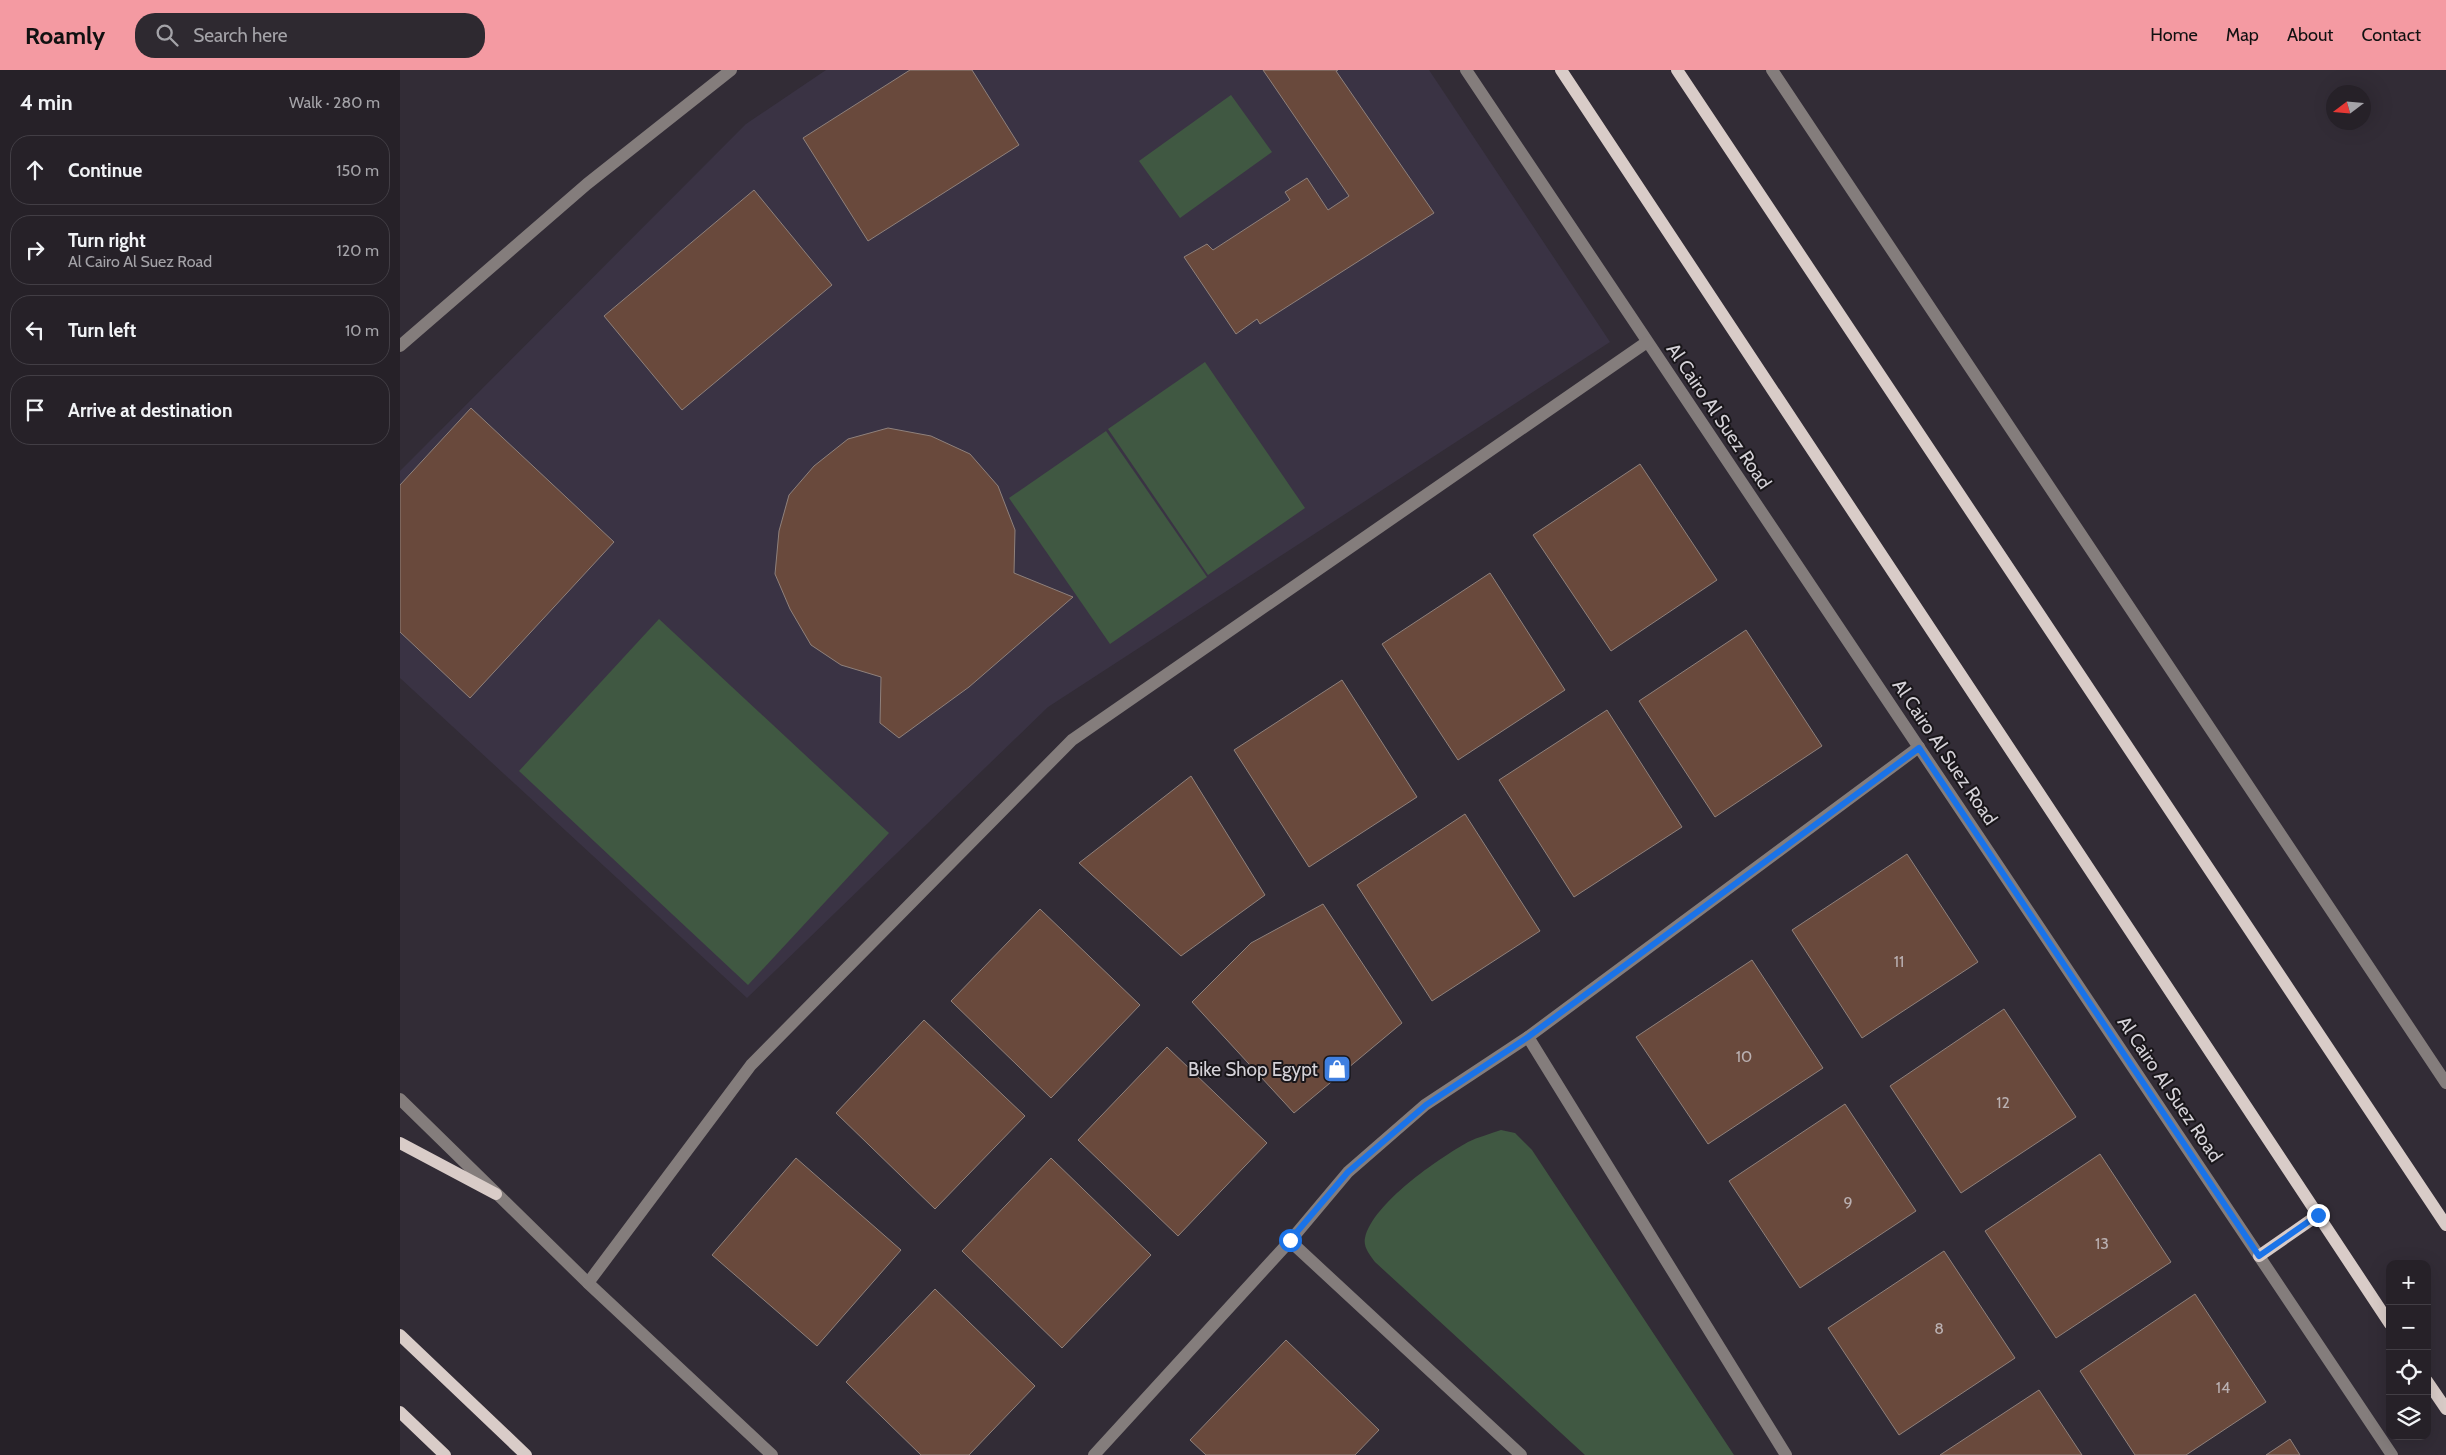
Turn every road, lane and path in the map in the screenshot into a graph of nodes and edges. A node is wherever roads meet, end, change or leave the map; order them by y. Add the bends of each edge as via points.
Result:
1 (731, 70) edge
2 (1466, 70) edge
3 (1561, 70) edge
4 (1677, 70) edge
5 (1772, 70) edge
6 (1647, 342) junction
7 (400, 346) edge
8 (1919, 748) junction
9 (1528, 1037) junction
10 (2446, 1083) edge
11 (400, 1099) edge
12 (400, 1144) edge
13 (496, 1194) junction
14 (2318, 1215) junction
15 (2446, 1225) edge
16 (1290, 1240) junction
17 (2259, 1256) junction
18 (588, 1283) junction
19 (2386, 1318) edge
20 (400, 1335) edge
21 (2431, 1387) edge
22 (2446, 1409) edge
23 (400, 1412) edge
24 (444, 1455) edge
25 (526, 1455) edge
26 (772, 1455) edge
27 (1094, 1455) edge
28 (1521, 1455) edge
29 (1786, 1455) edge
30 (2392, 1455) edge

1 - 7 street via 587,184
2 - 6 street, Al Cairo Al Suez Road
3 - 14 main road
4 - 15 main road
5 - 10 street
6 - 8 street, Al Cairo Al Suez Road
6 - 18 street via 1072,740 751,1064
8 - 9 street
8 - 17 street, Al Cairo Al Suez Road
9 - 16 street via 1426,1105 1348,1172
9 - 29 street
11 - 13 street
12 - 13 main road
13 - 18 street
14 - 17 main road
14 - 19 main road
16 - 27 street
16 - 28 street
17 - 30 street, Al Cairo Al Suez Road
18 - 26 street
20 - 25 main road
21 - 22 main road
23 - 24 main road

